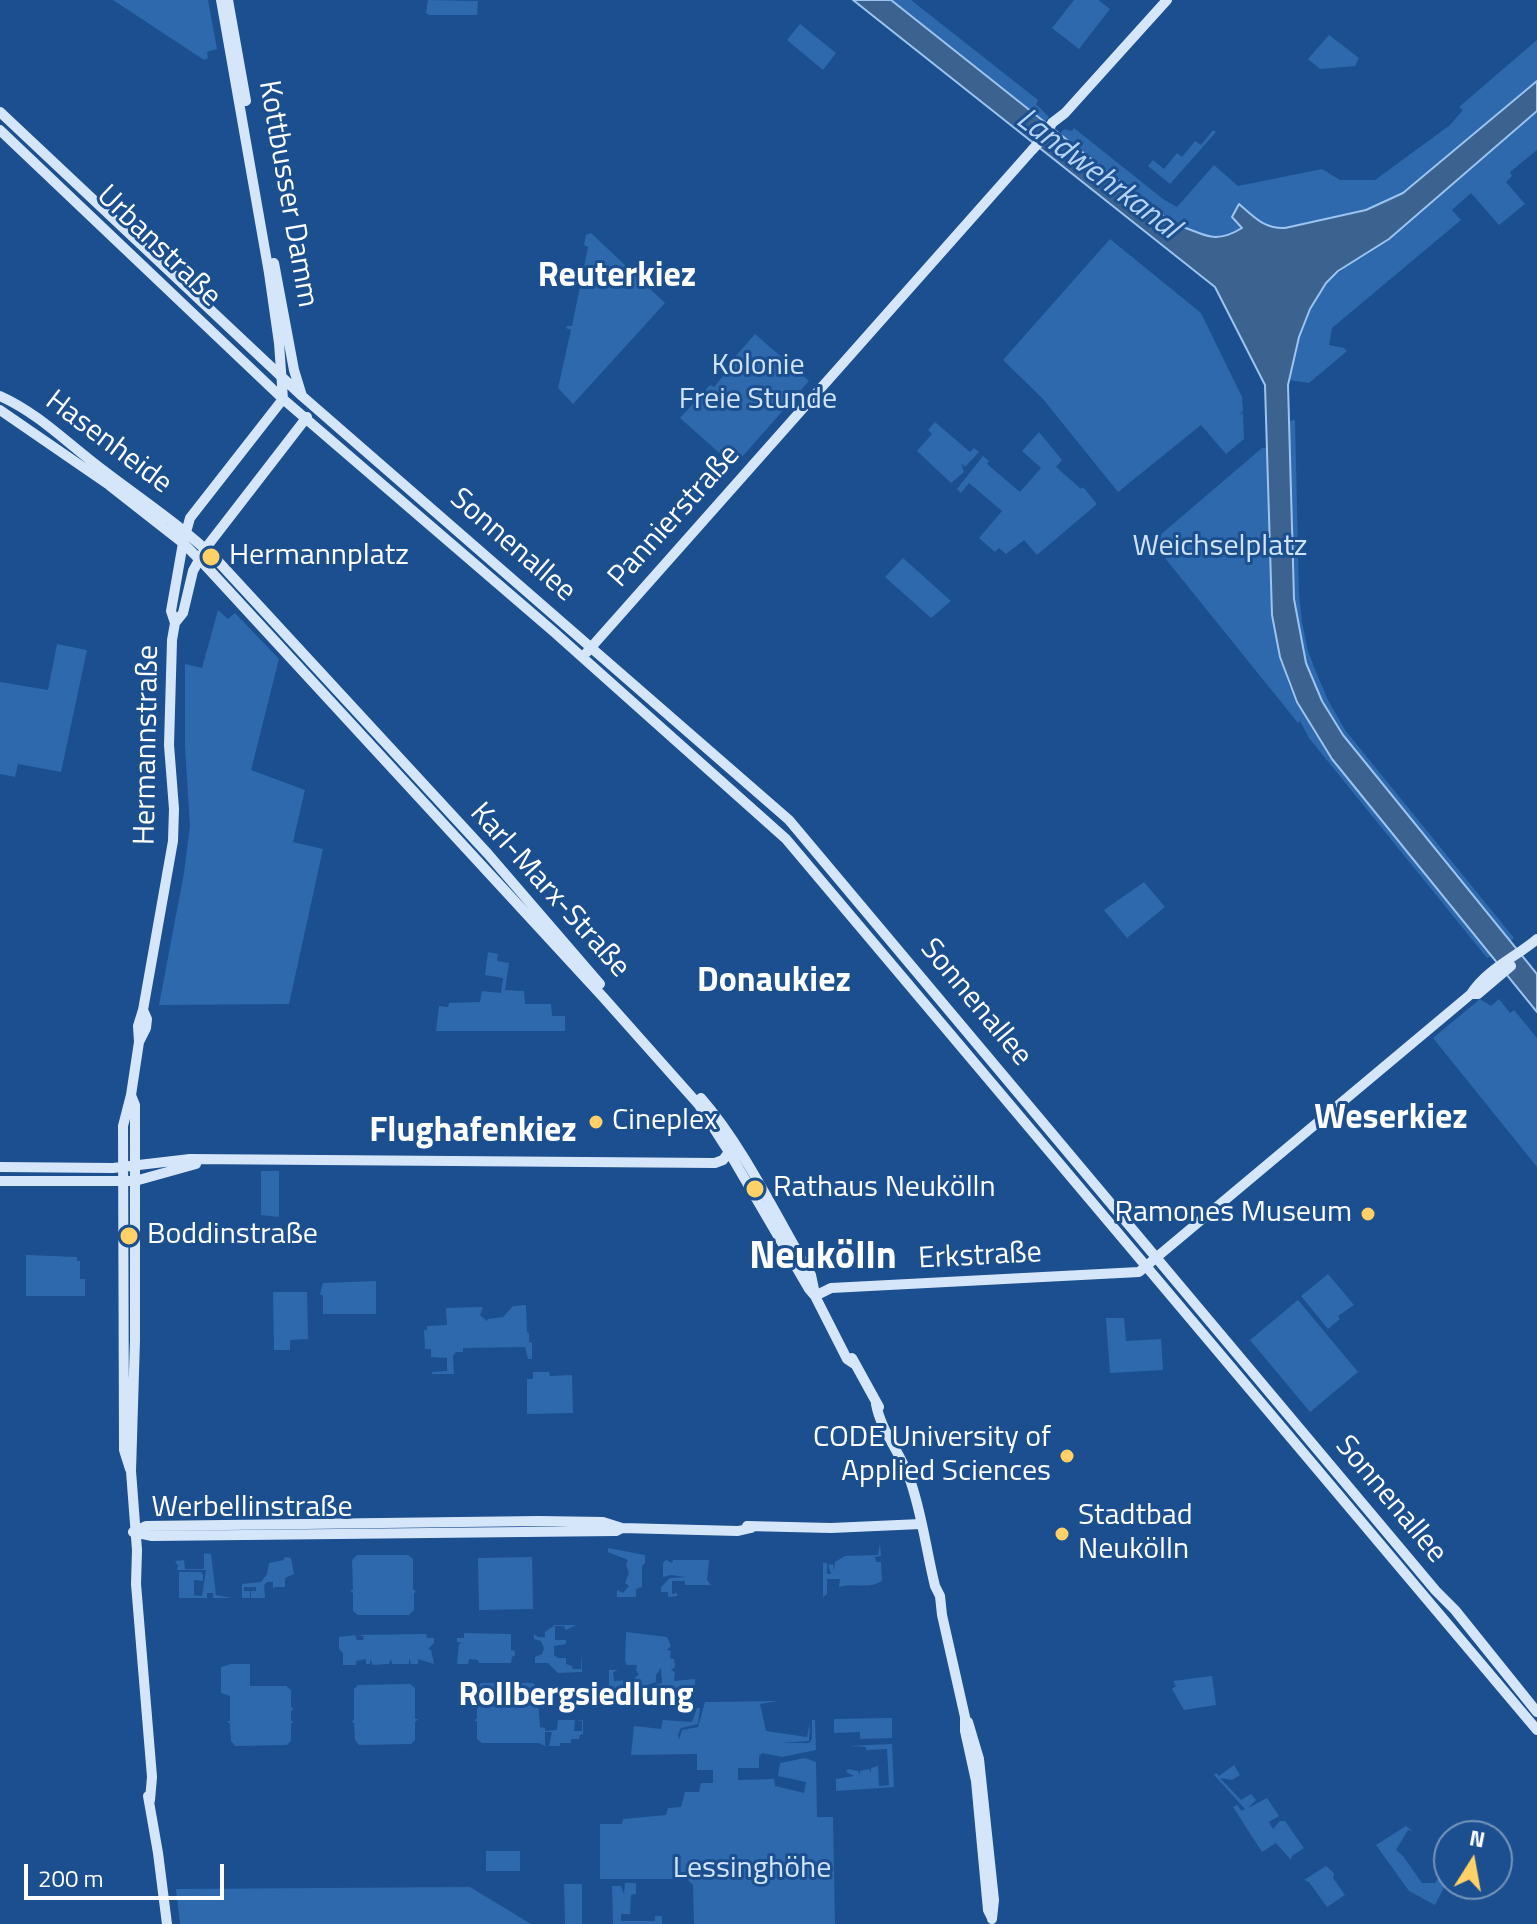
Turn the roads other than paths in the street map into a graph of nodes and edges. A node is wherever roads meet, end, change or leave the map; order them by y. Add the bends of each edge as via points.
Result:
1 (221, 0) edge
2 (228, 0) edge
3 (1167, 0) edge
4 (0, 112) edge
5 (0, 130) edge
6 (95, 202) junction
7 (87, 211) junction
8 (284, 342) junction
9 (257, 354) junction
10 (247, 365) junction
11 (283, 378) junction
12 (0, 396) edge
13 (302, 396) junction
14 (283, 399) junction
15 (0, 410) edge
16 (307, 417) junction
17 (39, 419) junction
18 (24, 426) junction
19 (185, 531) junction
20 (183, 543) junction
21 (202, 554) junction
22 (175, 623) junction
23 (592, 647) junction
24 (583, 657) junction
25 (612, 664) junction
26 (603, 675) junction
27 (1534, 942) edge
28 (604, 993) junction
29 (131, 1095) junction
30 (728, 1134) junction
31 (729, 1152) junction
32 (742, 1158) junction
33 (201, 1161) junction
34 (135, 1165) junction
35 (0, 1167) edge
36 (123, 1167) junction
37 (0, 1181) edge
38 (135, 1181) junction
39 (123, 1182) junction
40 (1157, 1258) junction
41 (1148, 1267) junction
42 (815, 1296) junction
43 (131, 1471) junction
44 (921, 1524) junction
45 (133, 1532) junction
46 (1537, 1712) edge
47 (1537, 1730) edge
48 (992, 1921) edge
49 (167, 1924) edge

1 - 8 main road, Kottbusser Damm
2 - 8 main road, Kottbusser Damm
3 - 23 main road, Pannierstraße
4 - 6 main road, Urbanstraße
5 - 7 main road, Urbanstraße
6 - 7 main road
6 - 9 main road, Urbanstraße
7 - 10 main road, Urbanstraße
8 - 11 main road, Kottbusser Damm
8 - 13 main road, Kottbusser Damm
9 - 10 main road
9 - 11 main road, Urbanstraße
10 - 14 main road, Urbanstraße
11 - 13 main road
11 - 14 main road
12 - 17 main road, Hasenheide
13 - 14 main road
13 - 16 main road
13 - 23 main road, Sonnenallee
14 - 16 main road
14 - 19 main road
15 - 18 main road, Hasenheide
16 - 21 main road
16 - 24 main road, Sonnenallee
17 - 18 main road
17 - 19 main road, Hasenheide
18 - 20 main road, Hasenheide
19 - 20 main road
19 - 21 main road
20 - 21 main road
20 - 22 main road, Hermannstraße via 171,611
21 - 22 main road, Hermannstraße
21 - 28 main road, Karl-Marx-Straße
22 - 29 main road, Hermannstraße via 169,668 173,841 138,1026
23 - 24 main road, Pannierstraße
23 - 25 main road, Sonnenallee
24 - 26 main road, Sonnenallee
25 - 26 main road
25 - 40 main road, Sonnenallee via 798,829
26 - 41 main road, Sonnenallee via 786,839
27 - 40 main road
28 - 30 main road, Karl-Marx-Straße
28 - 31 main road, Karl-Marx-Straße via 699,1105
29 - 34 main road, Hermannstraße
29 - 36 main road, Hermannstraße via 123,1126
30 - 31 main road
30 - 32 main road, Karl-Marx-Straße
31 - 32 main road
31 - 33 main road via 715,1163
31 - 42 main road, Karl-Marx-Straße
32 - 42 main road, Karl-Marx-Straße via 811,1275
33 - 34 main road
33 - 38 main road
34 - 36 main road
34 - 38 main road, Hermannstraße
35 - 36 main road
36 - 39 main road, Hermannstraße
37 - 39 main road
38 - 39 main road
38 - 43 main road, Hermannstraße
39 - 43 main road, Hermannstraße via 124,1450
40 - 41 main road
40 - 46 main road, Sonnenallee
41 - 42 main road, Erkstraße via 1133,1274 831,1288
41 - 47 main road, Sonnenallee
42 - 44 main road, Karl-Marx-Straße via 908,1457
43 - 45 main road, Hermannstraße
44 - 45 main road, Werbellinstraße via 181,1530 149,1536
44 - 48 main road, Karl-Marx-Straße via 965,1717
45 - 49 main road, Hermannstraße via 148,1742 144,1750

